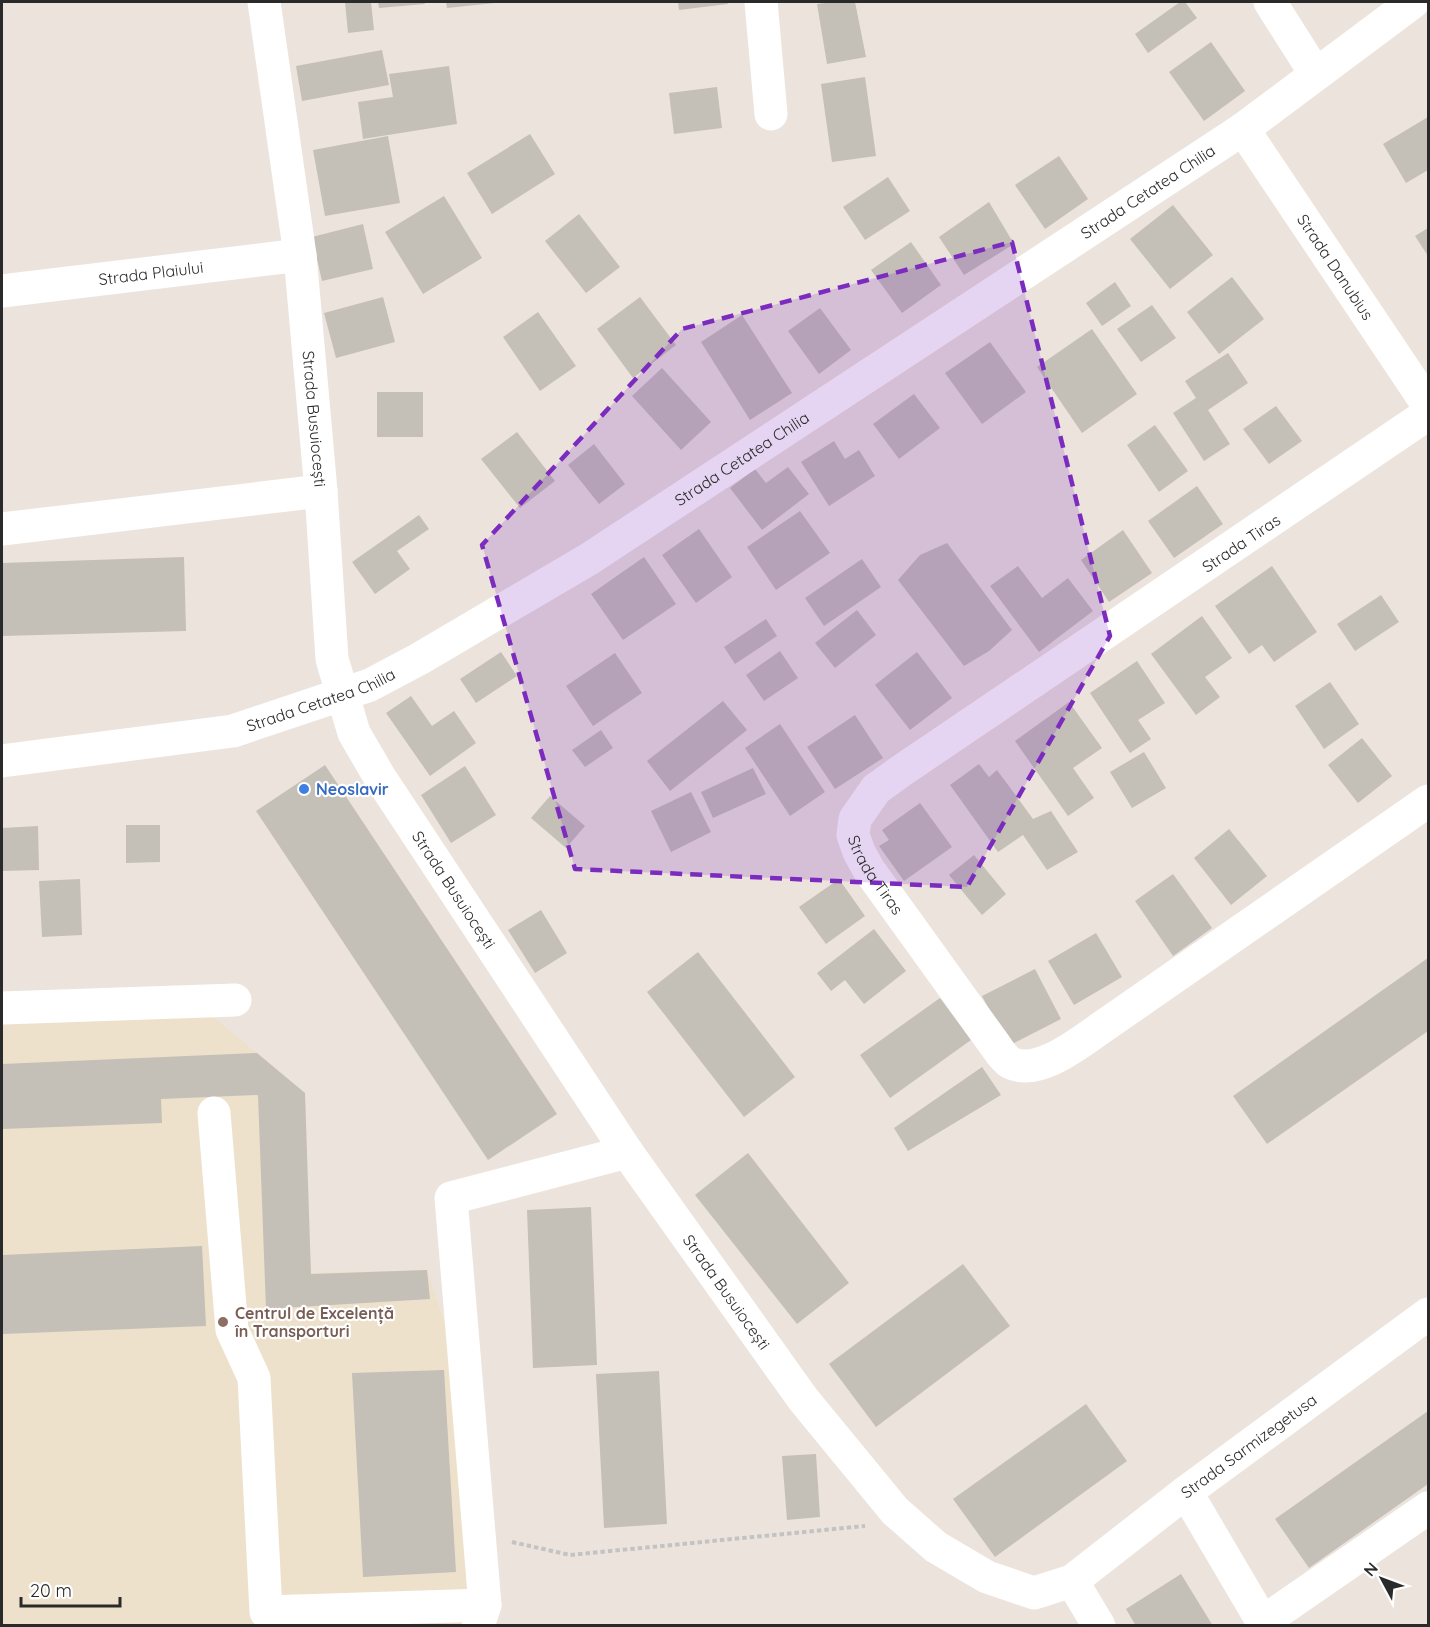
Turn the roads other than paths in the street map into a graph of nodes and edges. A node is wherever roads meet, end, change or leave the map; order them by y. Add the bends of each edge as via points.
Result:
1 (264, 2) edge
2 (761, 2) edge
3 (1270, 2) edge
4 (1413, 2) edge
5 (1315, 73) junction
6 (771, 114) dead end
7 (1243, 129) junction
8 (300, 255) junction
9 (2, 291) edge
10 (1428, 405) edge
11 (1428, 414) edge
12 (321, 491) junction
13 (2, 529) edge
14 (341, 695) junction
15 (2, 761) edge
16 (1428, 801) edge
17 (235, 1000) dead end
18 (2, 1008) edge
19 (214, 1113) dead end
20 (627, 1152) junction
21 (1428, 1314) edge
22 (1186, 1492) junction
23 (1428, 1508) edge
24 (1072, 1581) junction
25 (1034, 1593) joint
26 (482, 1616) edge
27 (1264, 1624) edge
28 (1099, 1626) edge

1 - 8 street, Strada Busuiocești
2 - 6 street
3 - 5 street
4 - 5 street, Strada Cetatea Chilia
5 - 7 street, Strada Cetatea Chilia
7 - 10 street, Strada Danubius
7 - 14 street, Strada Cetatea Chilia via 589,559 419,658
8 - 9 street, Strada Plaiului
8 - 12 street, Strada Busuiocești
11 - 16 street, Strada Tiras via 876,789 855,819 853,836 869,870 995,1045 1009,1062 1028,1068 1066,1051 1100,1029
12 - 13 street
12 - 14 street, Strada Busuiocești via 332,659
14 - 15 street, Strada Cetatea Chilia via 233,731
14 - 20 street, Strada Busuiocești via 354,733 379,776
17 - 18 street
19 - 26 street via 232,1330 254,1378 266,1612
20 - 25 street, Strada Busuiocești via 803,1399 895,1511 936,1547 976,1571
20 - 26 street via 451,1198
21 - 22 street, Strada Sarmizegetusa
22 - 24 street, Strada Sarmizegetusa
22 - 27 street
23 - 27 street
24 - 25 street, Strada Sarmizegetusa
24 - 28 street

